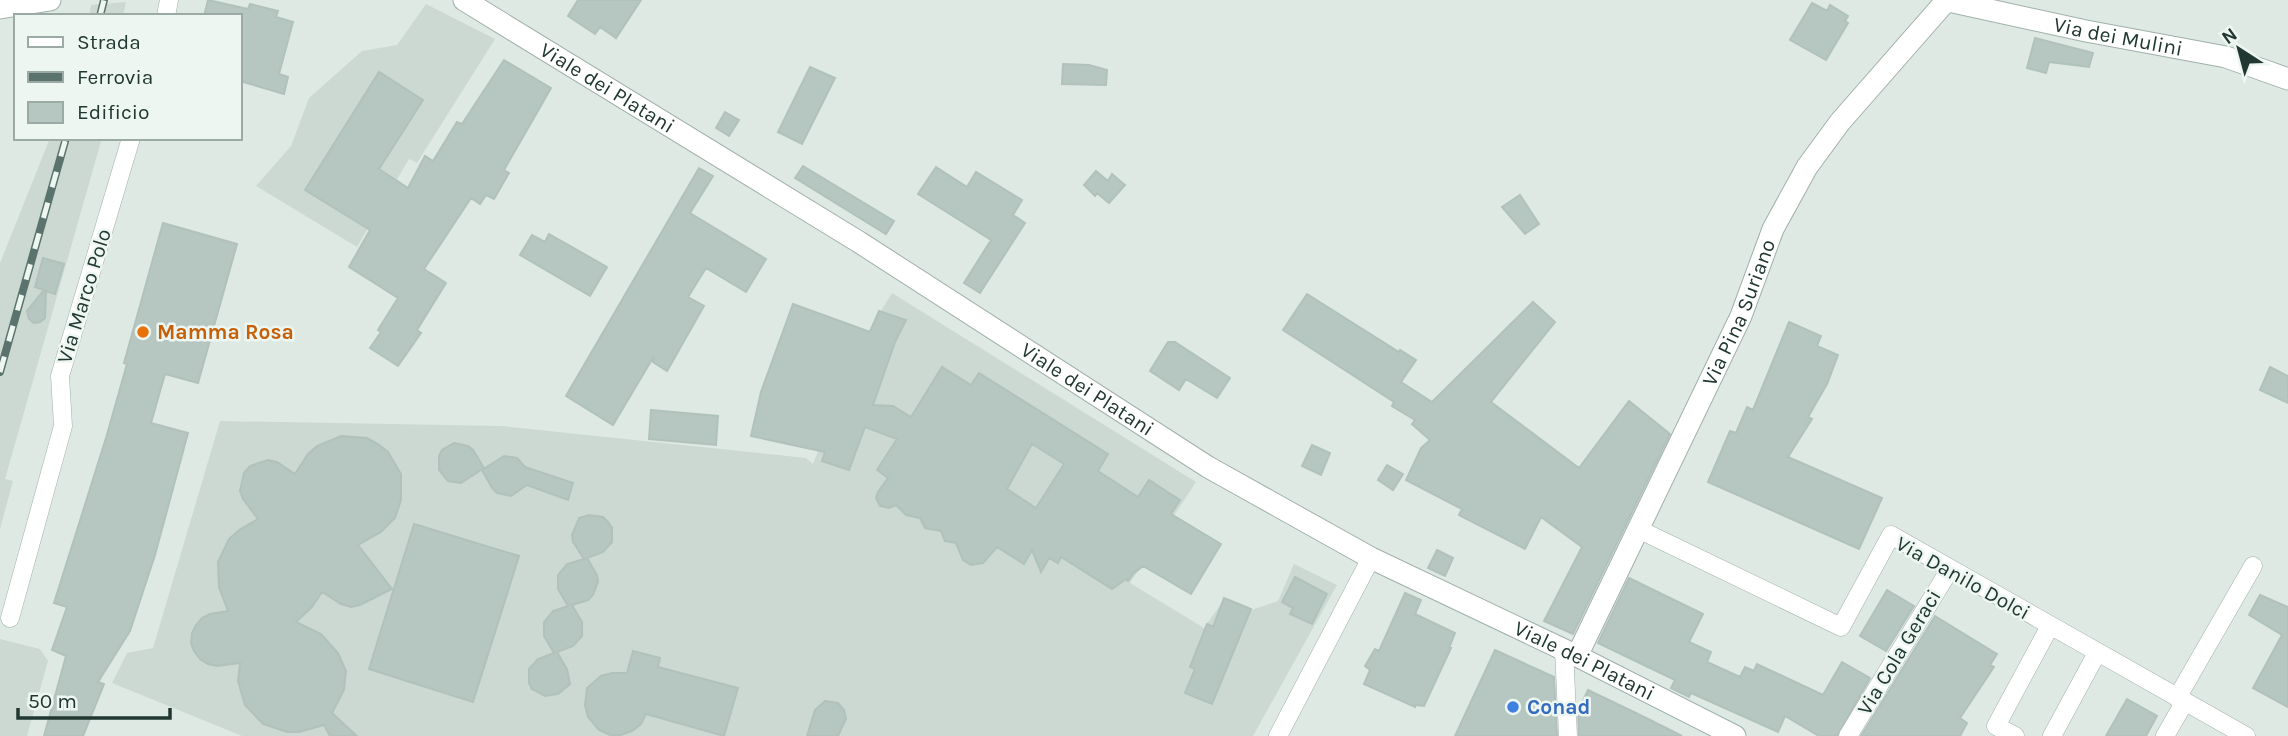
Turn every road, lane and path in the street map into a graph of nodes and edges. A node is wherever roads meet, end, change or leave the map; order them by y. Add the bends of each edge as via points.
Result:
1 (50, 0) edge
2 (464, 0) edge
3 (1945, 0) edge
4 (0, 8) edge
5 (2288, 79) edge
6 (130, 140) edge
7 (1640, 530) junction
8 (1371, 558) junction
9 (2253, 566) dead end
10 (1950, 569) junction
11 (10, 618) dead end
12 (2050, 626) junction
13 (1571, 653) junction
14 (2097, 653) junction
15 (2181, 701) junction
16 (1278, 736) edge
17 (1568, 736) edge
18 (1735, 736) edge
19 (1848, 736) edge
20 (2015, 736) edge
21 (2052, 736) edge
22 (2165, 736) edge
23 (2246, 736) edge

1 - 4 street
2 - 8 street, Viale dei Platani via 859,242 1208,467
3 - 5 street, Via dei Mulini via 2226,57
3 - 7 street, Via Pina Suriano via 1807,167 1773,229 1741,316
6 - 11 street, Via Marco Polo via 60,376 63,426
7 - 10 street, Via Danilo Dolci via 1841,627 1891,535
7 - 13 street, Via Pina Suriano
8 - 13 street, Viale dei Platani
8 - 16 street
9 - 15 street
10 - 12 street, Via Danilo Dolci
10 - 19 street, Via Cola Geraci
12 - 14 street, Via Danilo Dolci
12 - 20 street via 1996,726
13 - 17 street
13 - 18 street, Viale dei Platani
14 - 15 street, Via Danilo Dolci
14 - 21 street
15 - 22 street
15 - 23 street, Via Danilo Dolci

